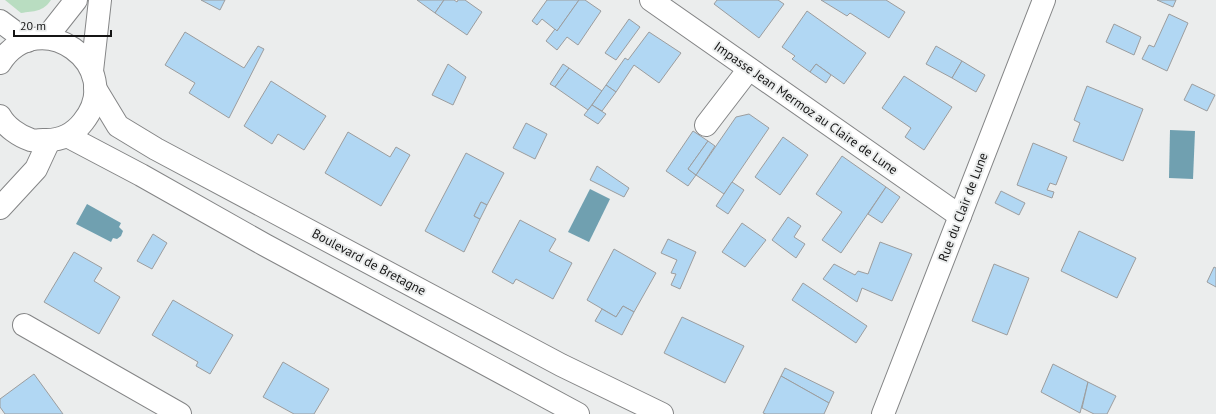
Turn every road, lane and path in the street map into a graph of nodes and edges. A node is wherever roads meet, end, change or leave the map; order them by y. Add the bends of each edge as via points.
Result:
1 (76, 0) edge
2 (100, 0) edge
3 (651, 0) edge
4 (1044, 0) edge
5 (0, 21) edge
6 (36, 40) junction
7 (0, 63) edge
8 (749, 69) junction
9 (94, 80) junction
10 (1, 124) edge
11 (706, 125) dead end
12 (58, 138) junction
13 (0, 208) edge
14 (960, 216) junction
15 (24, 325) dead end
16 (180, 414) edge
17 (578, 414) edge
18 (662, 414) edge
19 (883, 414) edge

1 - 6 main road
2 - 9 main road
3 - 8 main road, Impasse Jean Mermoz au Claire de Lune
4 - 14 main road, Rue du Clair de Lune
5 - 6 main road
6 - 7 main road via 14,47
6 - 9 main road, Boulevard de Bretagne via 60,41 74,48 84,58
8 - 11 main road
8 - 14 main road, Impasse Jean Mermoz au Claire de Lune
9 - 12 main road via 94,103 88,116 79,128
9 - 18 main road, Boulevard de Bretagne via 118,126 156,149 561,365
10 - 12 main road via 32,140
12 - 13 main road via 36,169
12 - 17 main road via 141,175
14 - 19 main road, Rue du Clair de Lune
15 - 16 main road

